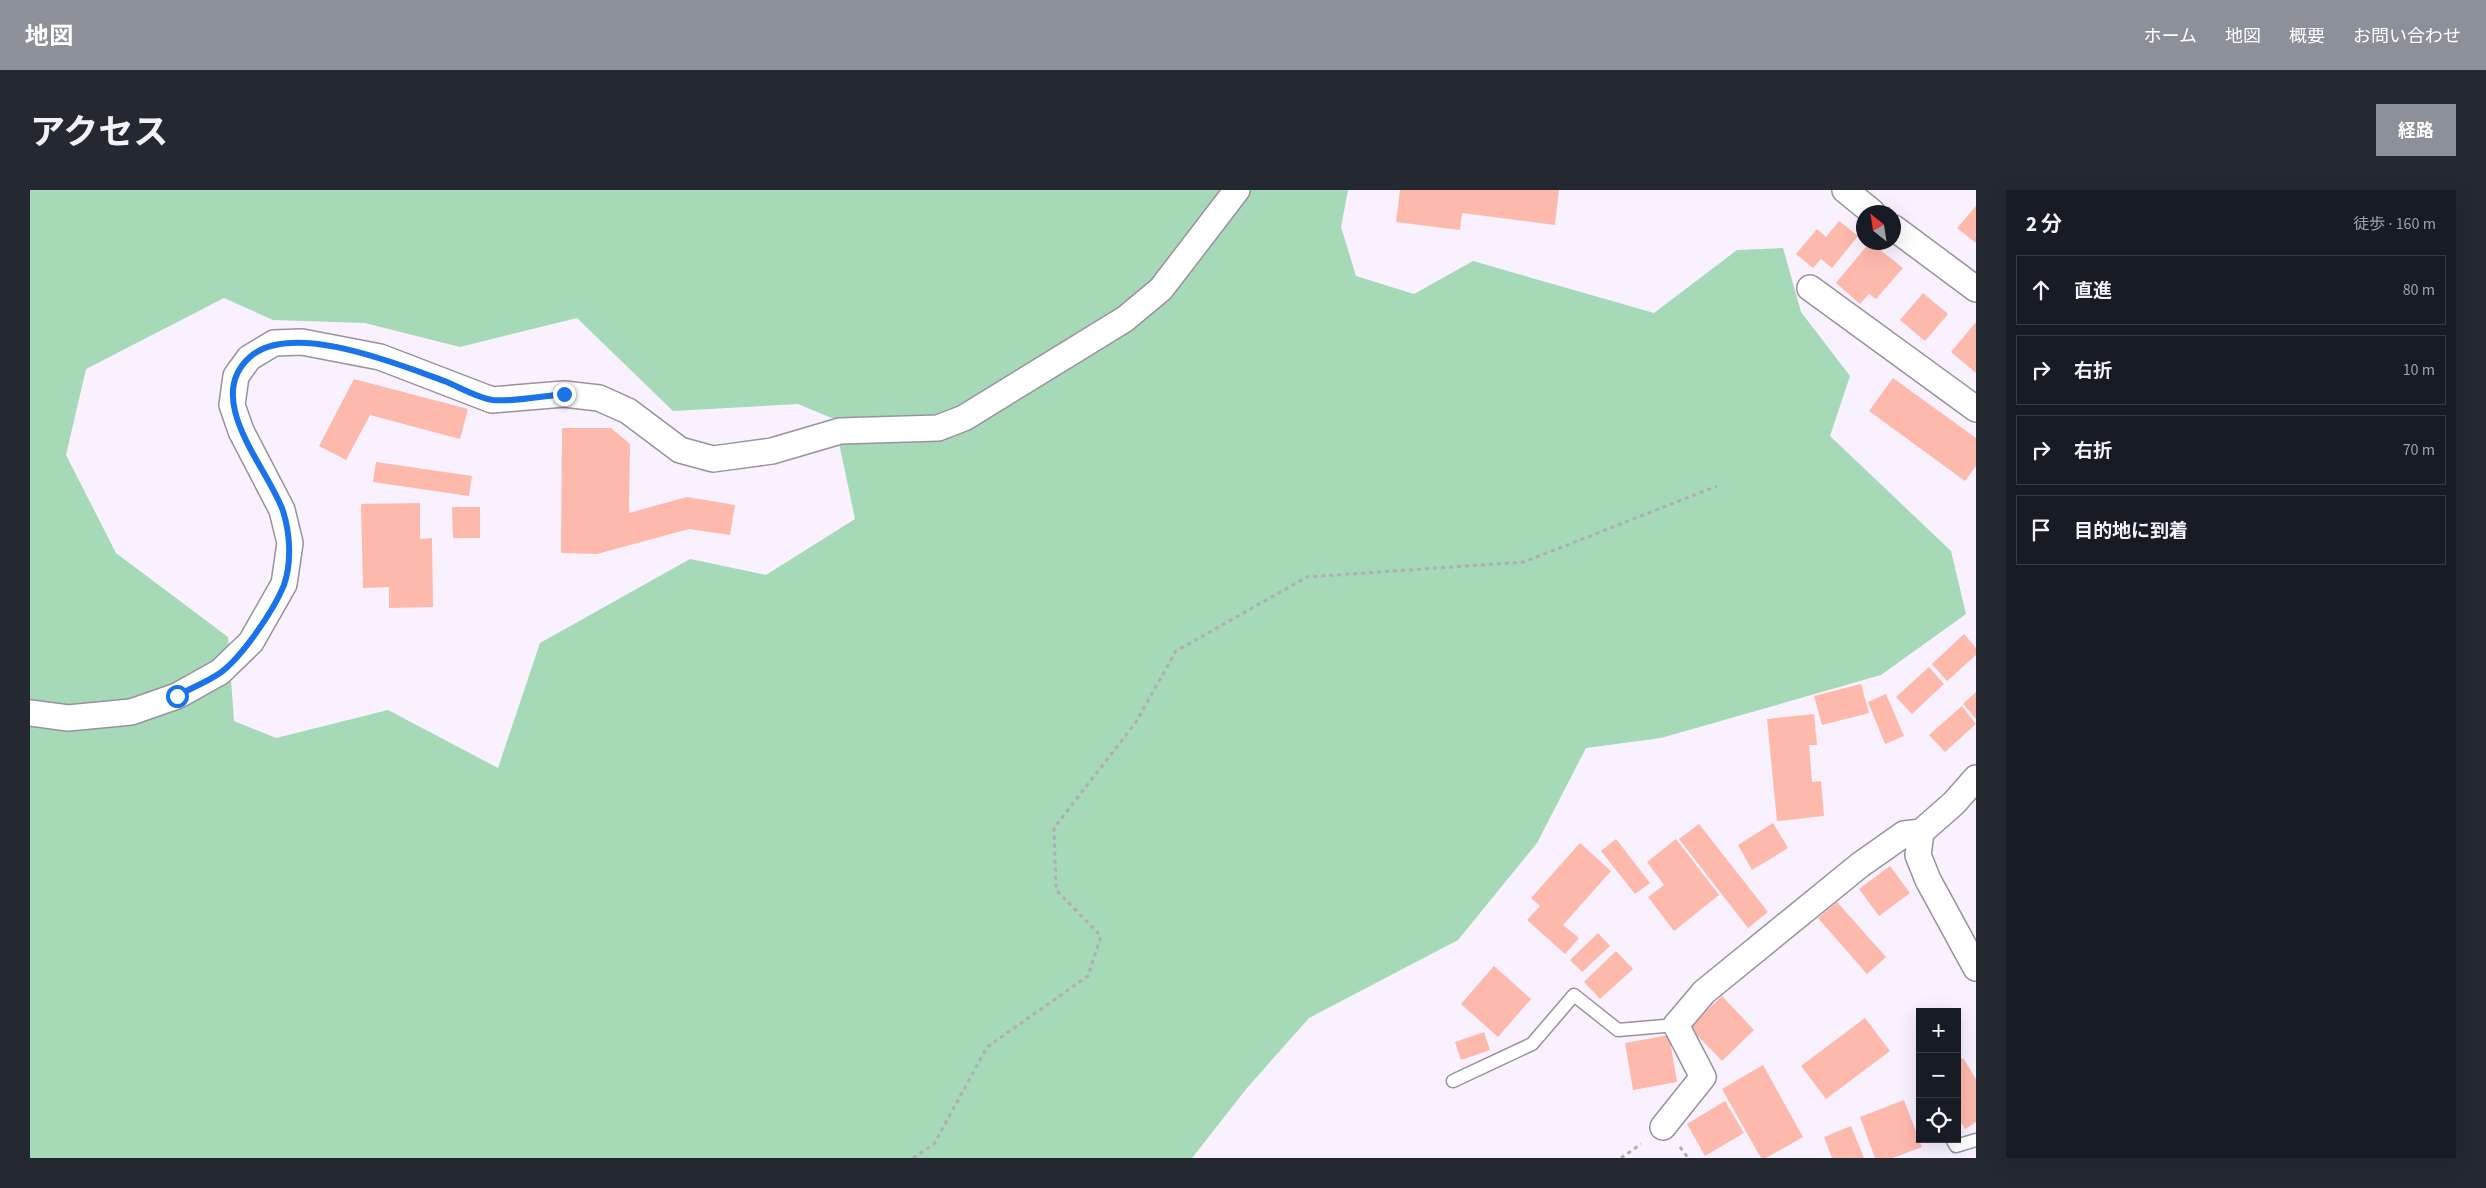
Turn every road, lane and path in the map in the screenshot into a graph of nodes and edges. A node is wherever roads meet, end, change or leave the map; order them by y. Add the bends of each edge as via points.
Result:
1 (1237, 190) edge
2 (1845, 190) edge
3 (1863, 205) edge
4 (1901, 233) edge
5 (1810, 288) dead end
6 (1976, 289) edge
7 (1976, 410) edge
8 (1717, 486) dead end
9 (30, 713) edge
10 (1976, 778) edge
11 (1921, 832) junction
12 (1976, 968) edge
13 (1676, 1024) junction
14 (1452, 1081) dead end
15 (1663, 1127) dead end
16 (1976, 1140) edge
17 (1954, 1143) edge
18 (913, 1158) edge

1 - 9 street via 1162,289 1125,319 964,418 938,428 840,431 772,451 713,459 680,450 628,411 599,398 564,394 492,400 380,357 302,342 274,343 249,358 236,376 232,405 241,431 282,510 290,543 284,584 251,642 220,672 177,696 131,712 68,718
2 - 3 street
4 - 6 street
5 - 7 street
8 - 18 path via 1524,562 1308,577 1176,651 1136,722 1054,828 1056,890 1101,936 1088,976 987,1048 934,1144
10 - 11 street via 1954,804
11 - 12 street via 1918,855 1928,880
11 - 13 street via 1904,834 1860,865 1704,992
13 - 14 lane via 1618,1030 1574,995 1532,1044
13 - 15 street via 1703,1077
16 - 17 lane via 1956,1146

